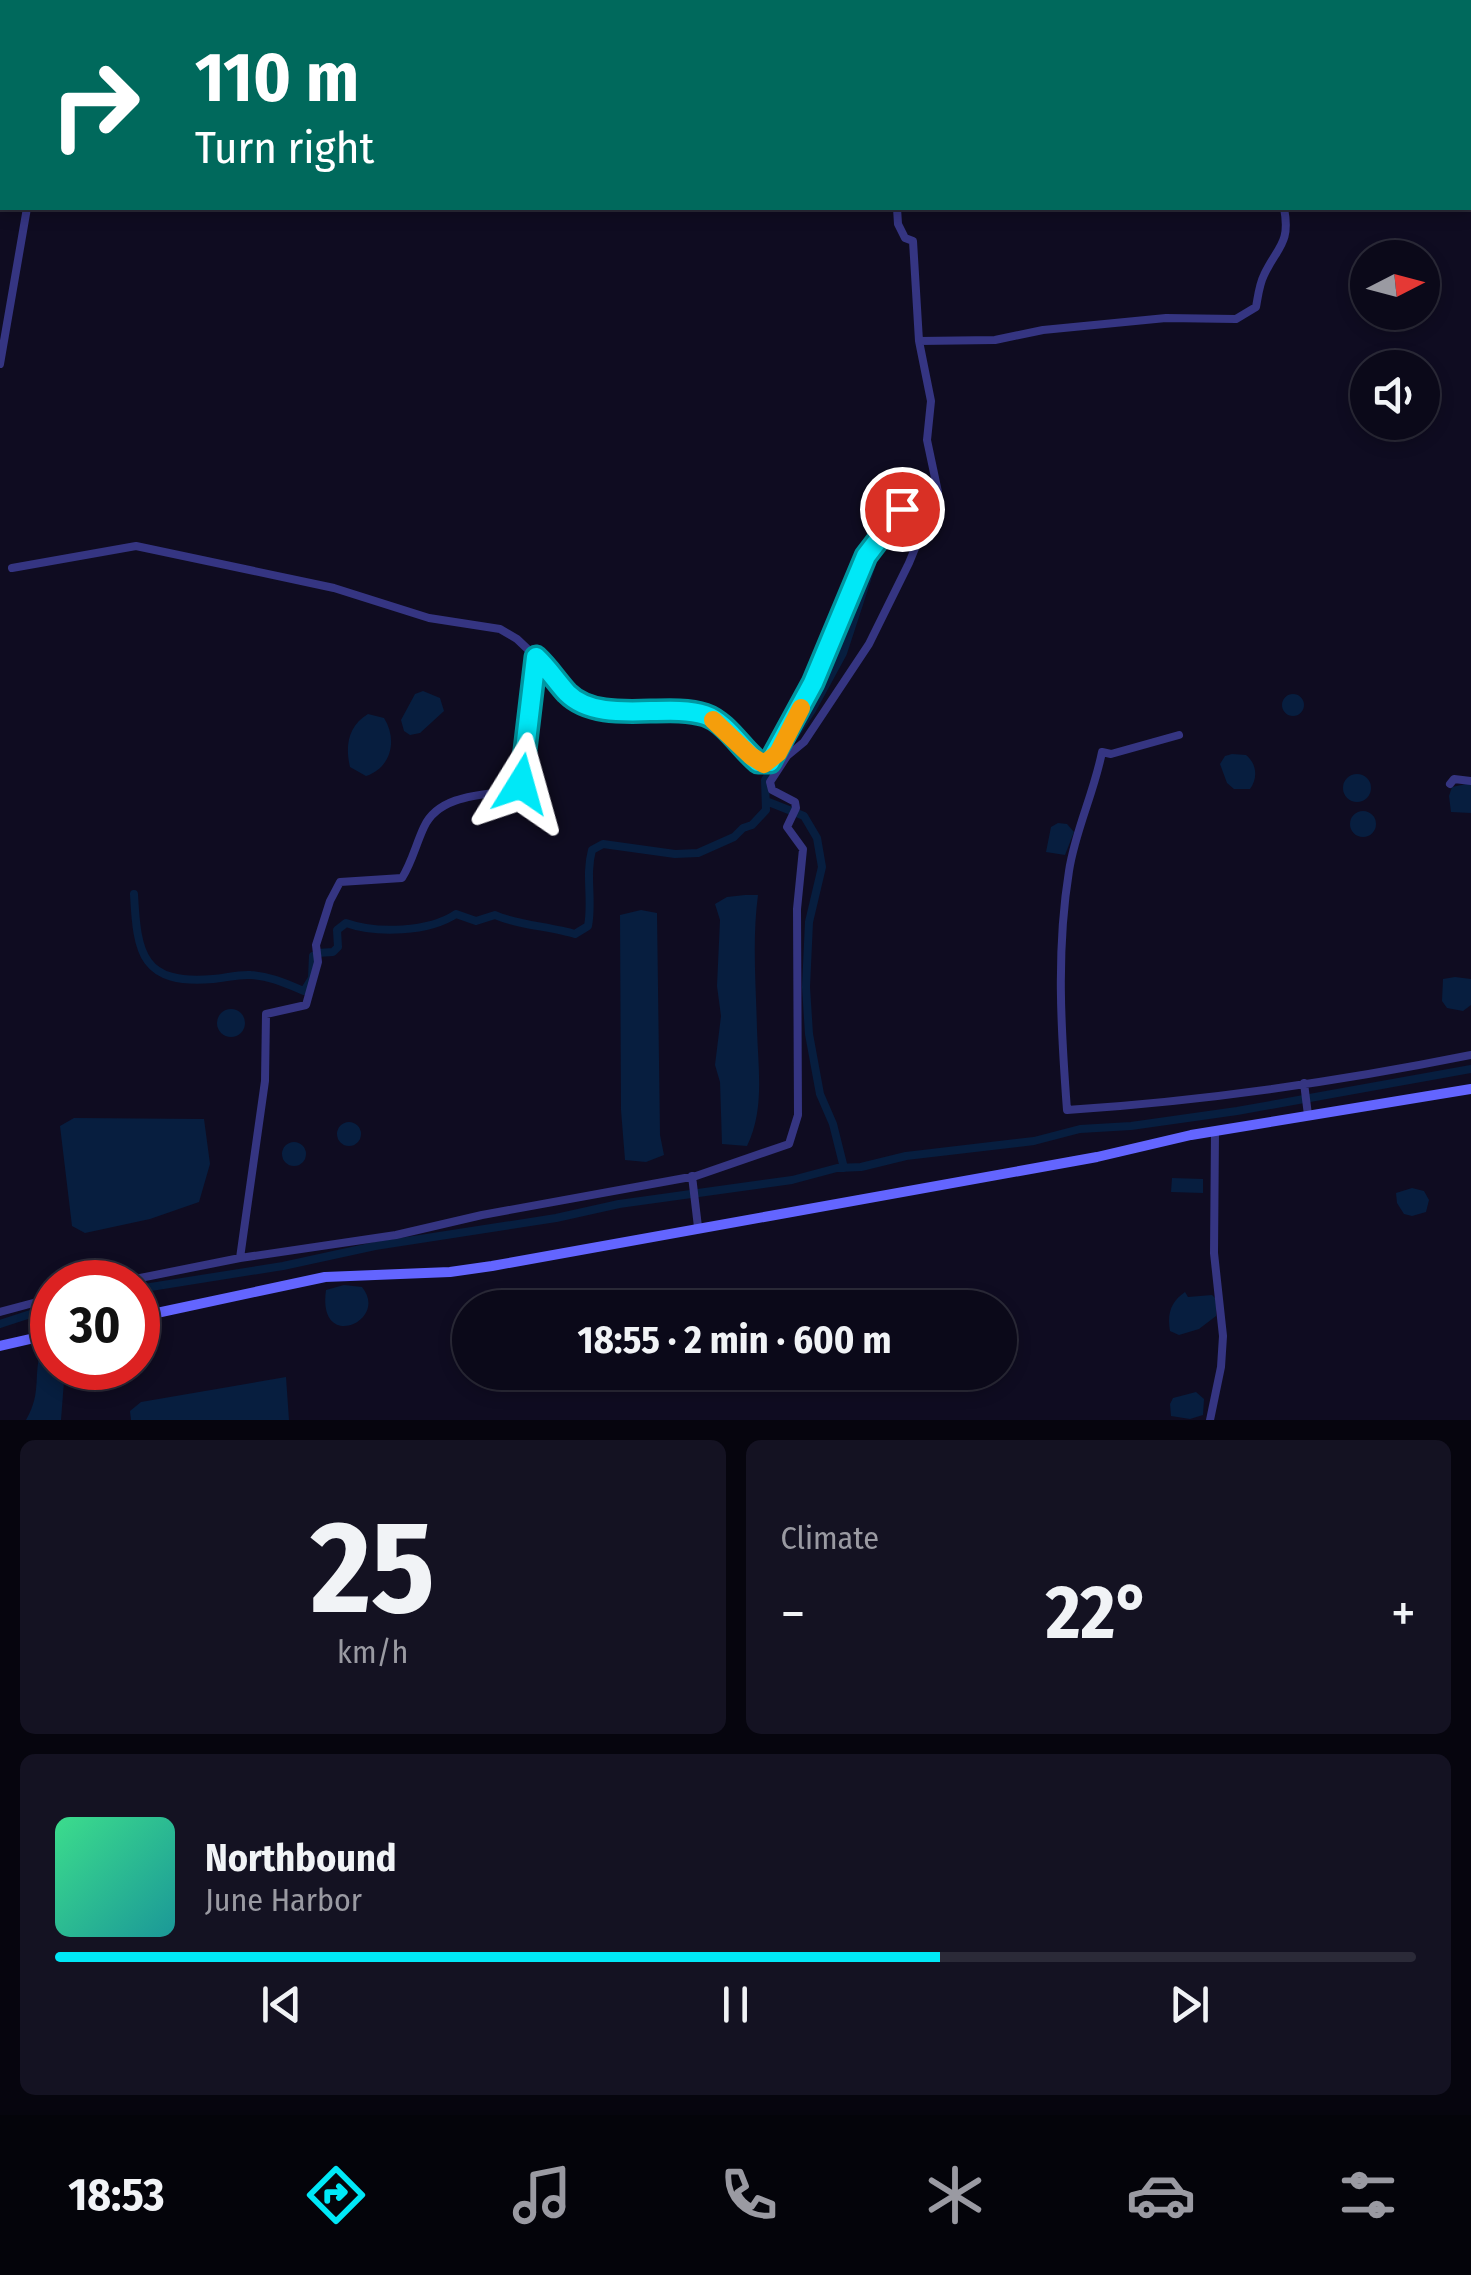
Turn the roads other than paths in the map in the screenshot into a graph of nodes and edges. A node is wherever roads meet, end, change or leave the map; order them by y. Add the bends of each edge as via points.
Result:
1 (27, 210) edge
2 (897, 210) edge
3 (1284, 210) edge
4 (919, 341) junction
5 (0, 364) edge
6 (902, 509) dead end
7 (12, 568) dead end
8 (536, 657) junction
9 (1179, 735) dead end
10 (1471, 781) edge
11 (1450, 784) dead end
12 (1471, 1055) edge
13 (1304, 1083) junction
14 (1471, 1089) edge
15 (1308, 1116) junction
16 (1216, 1131) junction
17 (692, 1179) junction
18 (698, 1227) junction
19 (240, 1258) junction
20 (160, 1274) edge
21 (30, 1304) edge
22 (0, 1312) edge
23 (160, 1312) edge
24 (30, 1339) edge
25 (0, 1346) edge
26 (1210, 1420) edge

1 - 5 street
2 - 4 street via 916,261
3 - 4 street via 1279,254 1265,272 1256,307 1236,318 1166,318 995,340
4 - 17 street via 938,492 870,644 770,782 795,802 786,827 803,849 795,1129 784,1148
6 - 8 street via 866,556 802,707 768,763 758,762 706,715 598,708 569,695
7 - 8 street via 136,546 334,588 429,618 500,629
8 - 19 street via 521,784 437,810 402,878 340,882 316,945 306,1005 266,1014 265,1081
9 - 13 street via 1102,752 1069,868 1060,949 1068,1110
10 - 11 street
12 - 13 street
13 - 15 street
14 - 15 street
15 - 16 street
16 - 18 street
16 - 26 street via 1214,1253 1223,1336
17 - 18 street
17 - 19 street
18 - 23 street via 450,1272 324,1277
19 - 20 street
21 - 22 street
24 - 25 street

